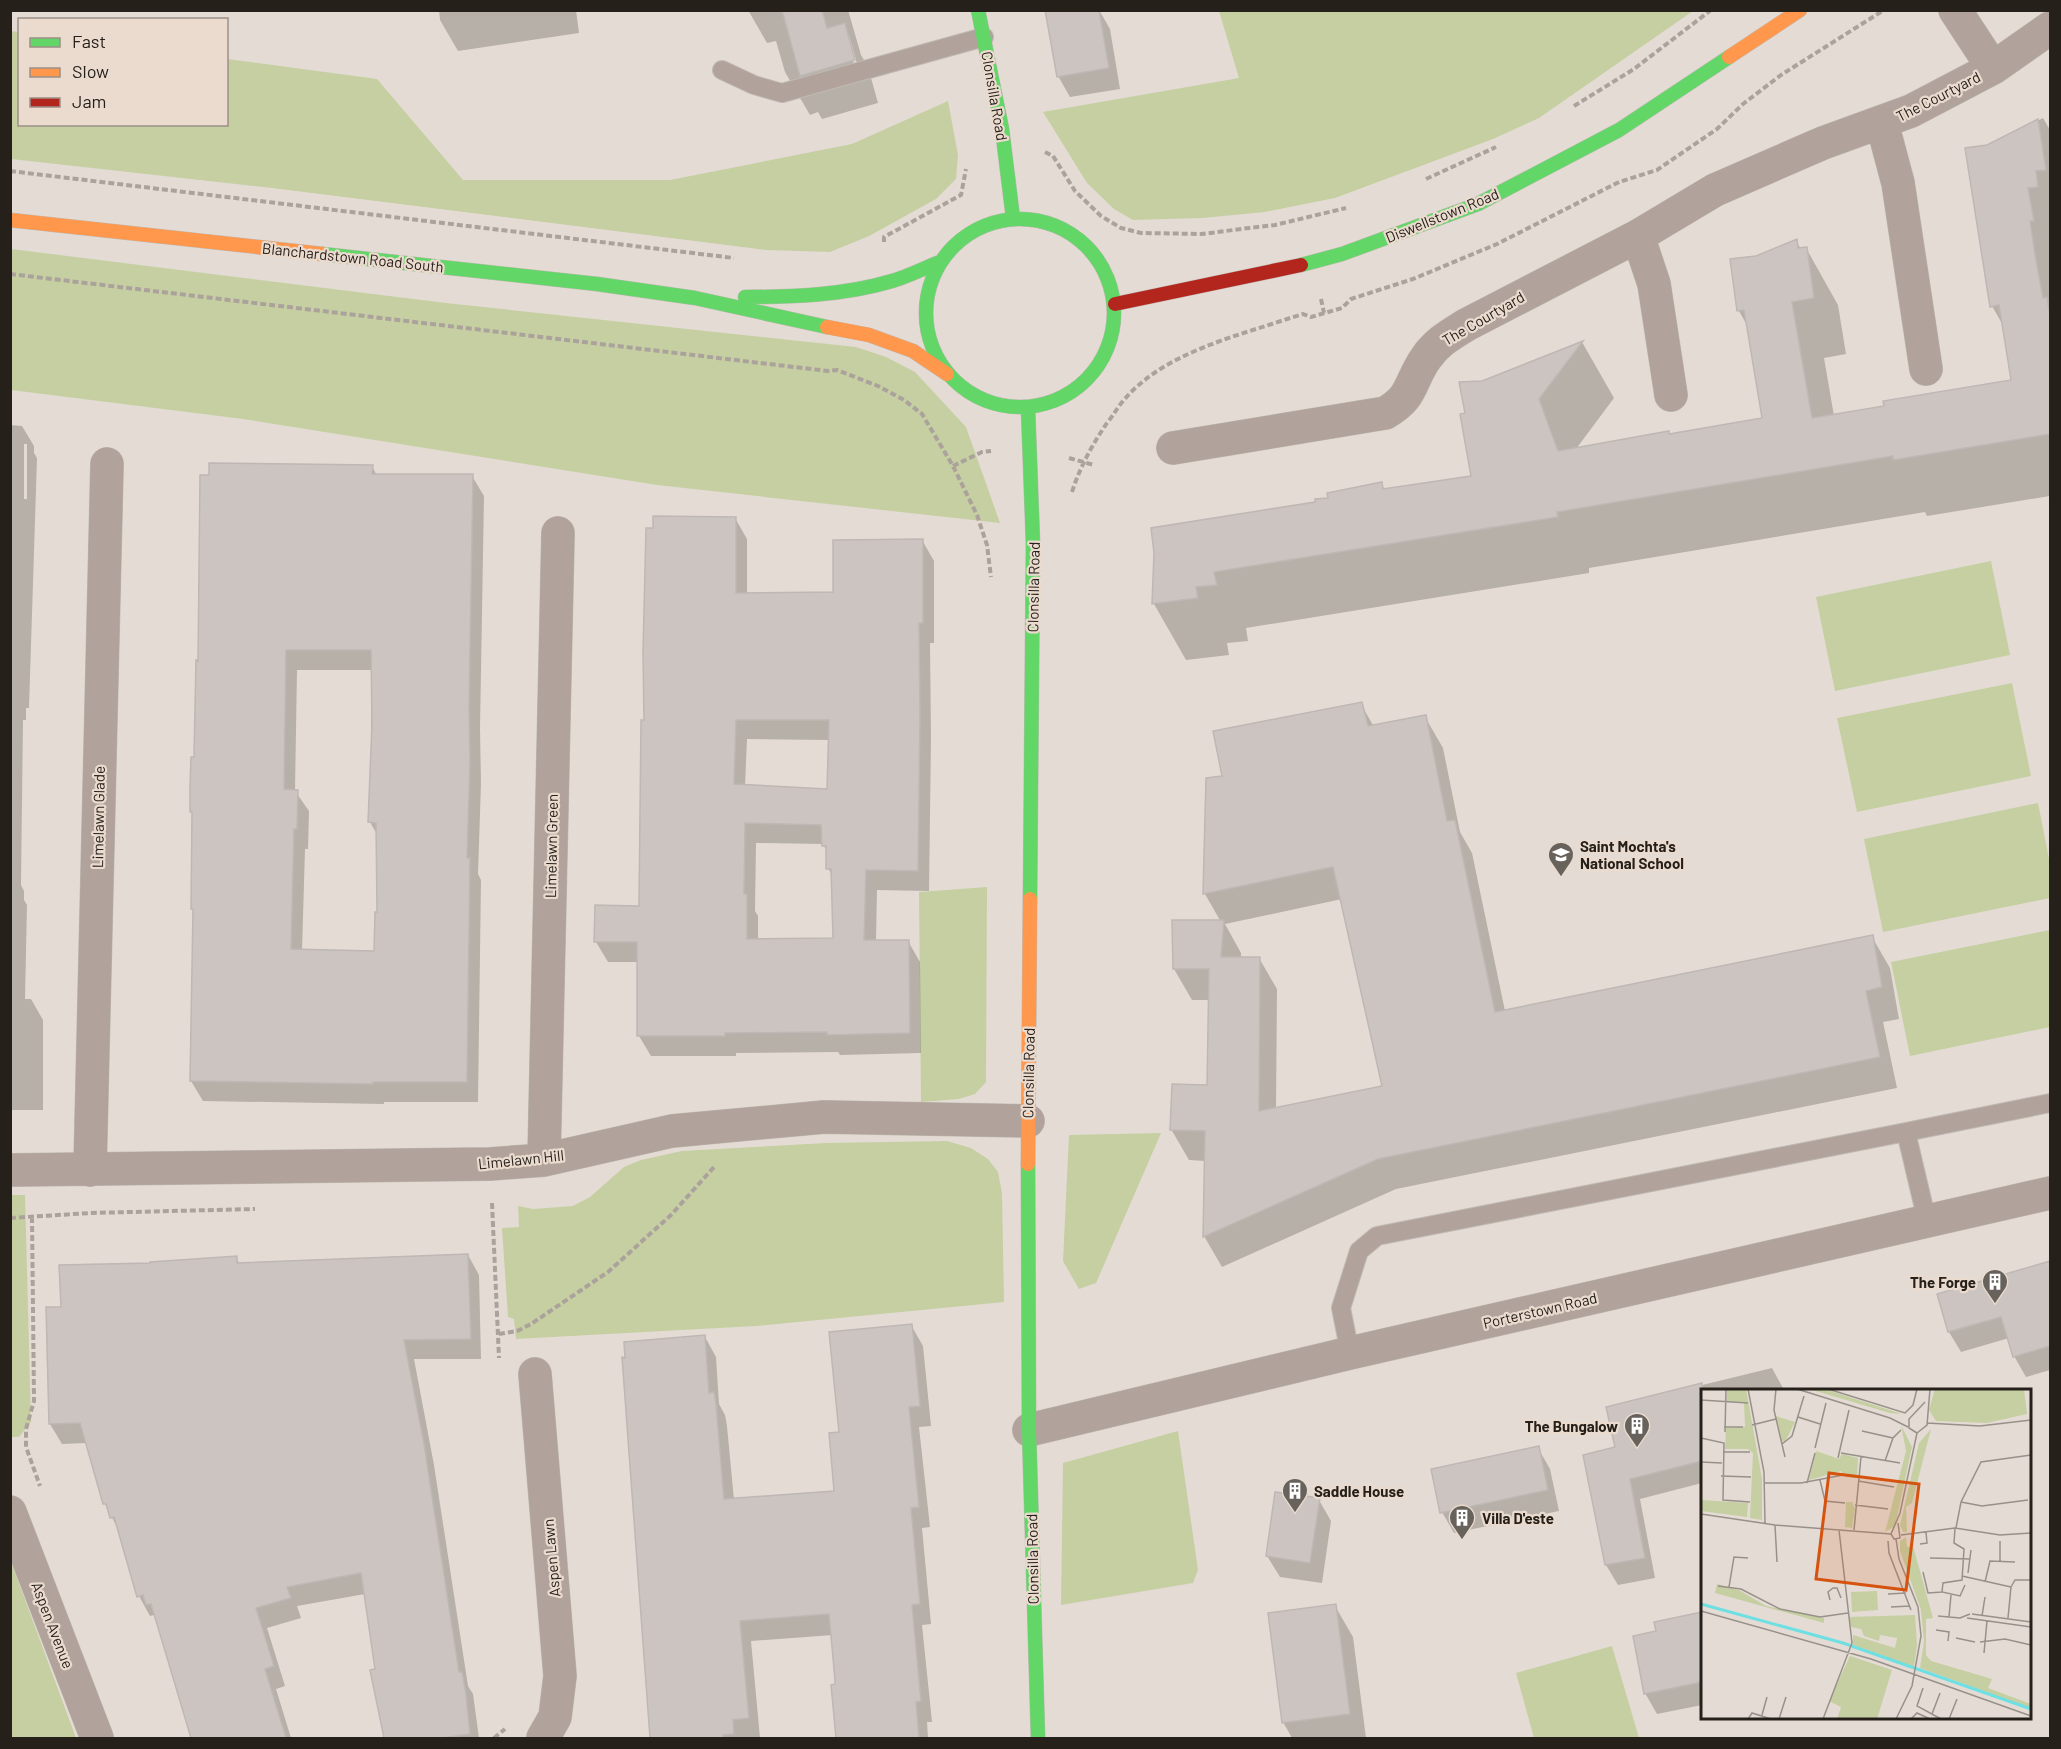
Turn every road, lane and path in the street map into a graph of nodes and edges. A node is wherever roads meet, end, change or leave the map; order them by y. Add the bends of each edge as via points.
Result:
1 (978, 10) edge
2 (1711, 10) edge
3 (1800, 10) edge
4 (1955, 10) edge
5 (2050, 28) edge
6 (984, 37) junction
7 (1993, 68) junction
8 (722, 70) dead end
9 (1566, 111) dead end
10 (1882, 123) junction
11 (1504, 144) dead end
12 (1053, 156) dead end
13 (966, 159) dead end
14 (10, 171) edge
15 (1418, 182) dead end
16 (1347, 208) dead end
17 (1013, 218) junction
18 (10, 220) edge
19 (1638, 236) junction
20 (884, 246) dead end
21 (738, 259) dead end
22 (940, 262) junction
23 (10, 274) edge
24 (695, 298) junction
25 (1352, 299) dead end
26 (1114, 304) junction
27 (1926, 369) dead end
28 (947, 374) junction
29 (1671, 395) dead end
30 (1028, 408) junction
31 (1173, 448) dead end
32 (107, 465) dead end
33 (1071, 496) dead end
34 (558, 533) dead end
35 (992, 586) dead end
36 (2050, 1102) edge
37 (1028, 1121) junction
38 (734, 1125) junction
39 (1906, 1132) junction
40 (544, 1160) junction
41 (10, 1170) edge
42 (90, 1170) junction
43 (2050, 1193) edge
44 (482, 1204) dead end
45 (493, 1207) dead end
46 (263, 1209) dead end
47 (32, 1217) junction
48 (10, 1218) edge
49 (1927, 1221) junction
50 (499, 1334) dead end
51 (1350, 1353) junction
52 (535, 1374) dead end
53 (1029, 1430) junction
54 (26, 1447) dead end
55 (10, 1512) edge
56 (97, 1738) edge
57 (543, 1738) edge
58 (1038, 1738) edge

1 - 6 main road, Clonsilla Road
2 - 9 path via 1634,69
3 - 26 main road, Diswellstown Road via 1619,130 1478,204 1313,262
4 - 7 street, The Courtyard
5 - 7 street, The Courtyard
6 - 8 lane via 782,93
6 - 17 main road, Clonsilla Road via 1002,129
7 - 10 street, The Courtyard
10 - 19 street, The Courtyard via 1823,143 1715,190
10 - 27 street, The Courtyard via 1898,183
11 - 15 path
12 - 16 path via 1075,191 1101,216 1141,234 1202,234 1281,223
13 - 20 path via 961,195 884,237
14 - 21 path
17 - 22 main road via 984,225 959,240
17 - 26 main road via 1042,220 1069,231 1092,250 1107,276
18 - 24 main road, Blanchardstown Road South
19 - 29 street via 1654,284
19 - 31 street, The Courtyard via 1441,340 1415,375 1408,396 1385,413
22 - 24 main road, Blanchardstown Road South via 893,281 852,290 789,297
22 - 28 main road via 928,289 925,318 932,348
23 - 35 path via 837,370 878,386 922,414 977,515 987,545
24 - 28 main road, Blanchardstown Road South via 869,335 913,351
25 - 33 path via 1342,308 1311,317 1303,314 1213,344 1149,377 1124,399 1091,446
26 - 30 main road via 1112,334 1102,362 1082,384 1057,400
28 - 30 main road via 979,398 998,405
30 - 37 main road, Clonsilla Road via 1033,555
32 - 42 street, Limelawn Glade
34 - 40 street, Limelawn Green
36 - 39 lane
37 - 38 street, Limelawn Hill via 824,1117
37 - 53 main road, Clonsilla Road
38 - 40 street, Limelawn Hill via 672,1131
38 - 50 path via 712,1171 671,1215 608,1272 531,1324
39 - 49 lane
39 - 51 lane via 1377,1236 1359,1251 1341,1308
40 - 42 street, Limelawn Hill via 419,1166
41 - 42 street, Limelawn Hill
43 - 49 street, Porterstown Road
44 - 45 path
46 - 47 path
47 - 48 path
47 - 54 path via 34,1401 26,1429
49 - 51 street, Porterstown Road
51 - 53 street, Porterstown Road
52 - 57 street, Aspen Lawn via 560,1676 555,1717
53 - 58 main road, Clonsilla Road
55 - 56 street, Aspen Avenue

